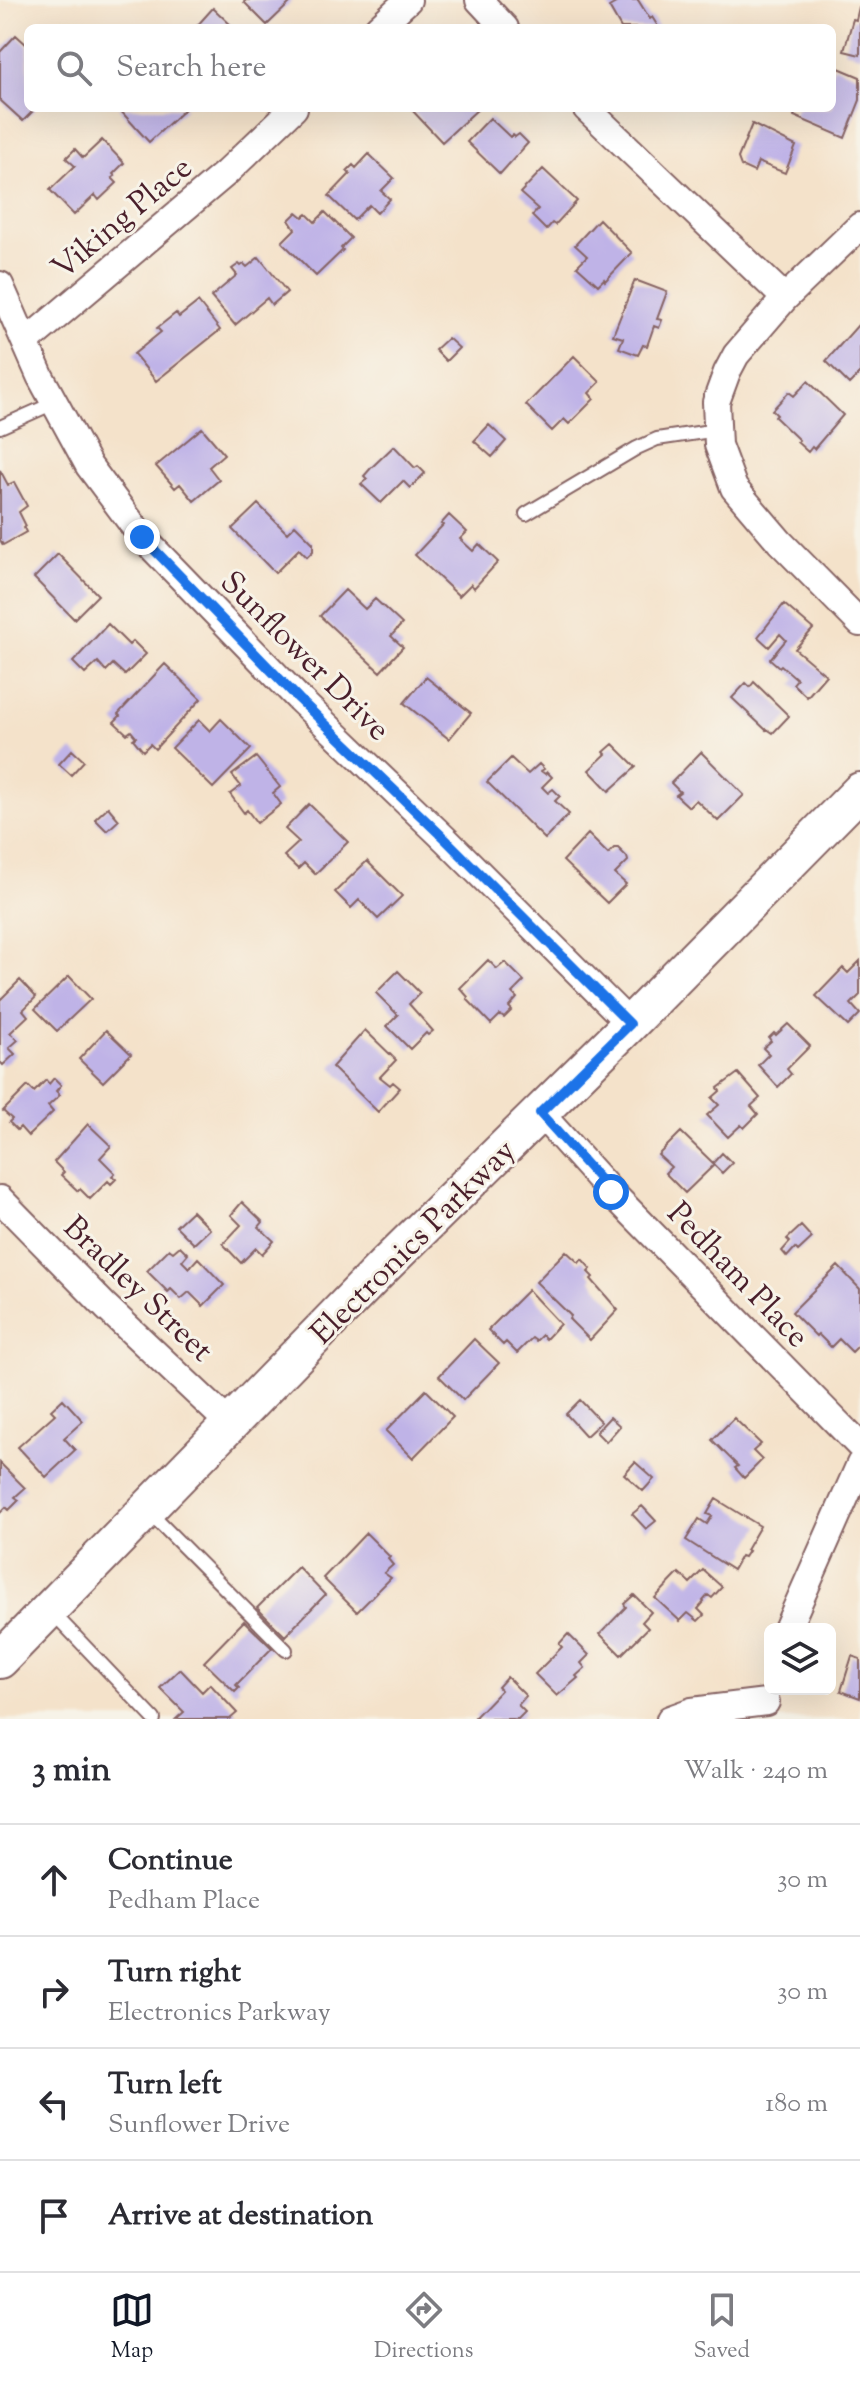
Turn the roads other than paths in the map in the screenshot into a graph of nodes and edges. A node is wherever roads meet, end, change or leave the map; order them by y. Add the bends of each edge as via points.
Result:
1 (408, 0) edge
2 (479, 0) edge
3 (382, 24) edge
4 (501, 24) edge
5 (290, 112) edge
6 (590, 112) edge
7 (860, 226) edge
8 (0, 285) edge
9 (785, 298) junction
10 (26, 342) junction
11 (54, 403) junction
12 (0, 427) edge
13 (717, 430) junction
14 (526, 514) dead end
15 (860, 623) edge
16 (860, 791) edge
17 (630, 1024) junction
18 (540, 1113) junction
19 (0, 1199) edge
20 (231, 1425) junction
21 (860, 1446) edge
22 (860, 1464) edge
23 (147, 1510) junction
24 (49, 1610) junction
25 (790, 1623) edge
26 (286, 1650) dead end
27 (0, 1660) edge
28 (767, 1700) edge
29 (154, 1719) edge
30 (670, 1719) edge

1 - 3 street
2 - 4 street
5 - 10 street, Viking Place via 226,173
6 - 9 street
7 - 9 street
8 - 10 street, Sunflower Drive
9 - 13 street via 727,372 716,402
10 - 11 street, Sunflower Drive
11 - 12 lane
11 - 17 street, Sunflower Drive via 89,466 142,537
13 - 14 lane via 657,439
13 - 15 street via 734,488
16 - 17 main road, Electronics Parkway
17 - 18 main road, Electronics Parkway
18 - 20 main road, Electronics Parkway
18 - 21 street, Pedham Place
19 - 20 street, Bradley Street
20 - 23 main road, Electronics Parkway
22 - 25 street
23 - 24 main road, Electronics Parkway
23 - 26 lane
24 - 27 main road, Electronics Parkway
24 - 29 lane
28 - 30 street

